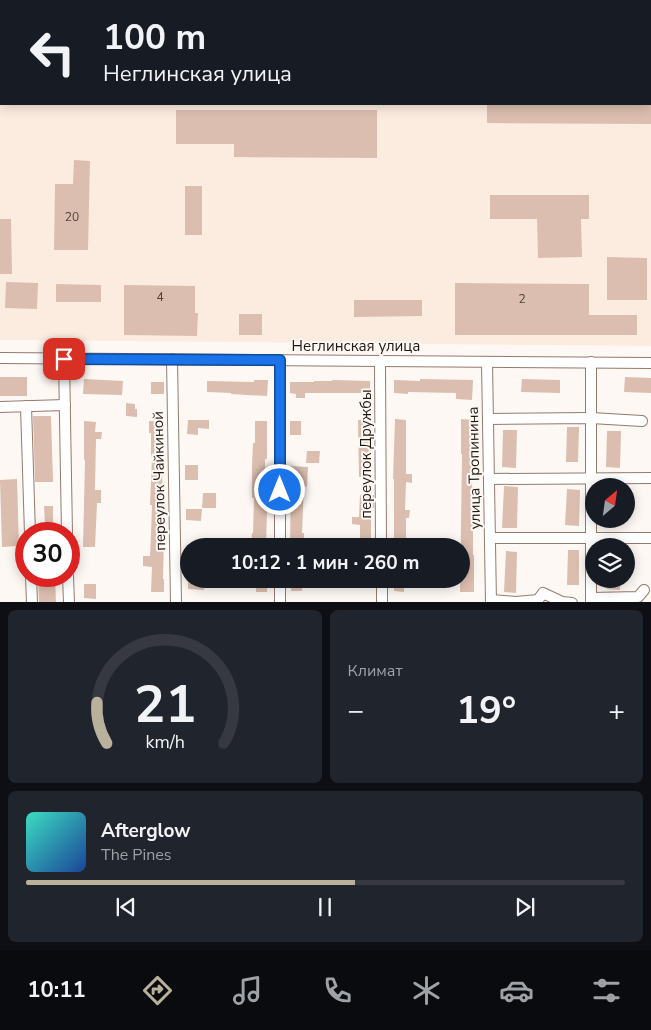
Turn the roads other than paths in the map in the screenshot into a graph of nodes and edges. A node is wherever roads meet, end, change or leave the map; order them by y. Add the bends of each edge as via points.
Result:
1 (0, 358) edge
2 (64, 359) junction
3 (172, 359) junction
4 (280, 360) junction
5 (380, 362) junction
6 (487, 362) junction
7 (591, 362) junction
8 (651, 363) edge
9 (65, 405) junction
10 (26, 406) junction
11 (0, 407) edge
12 (591, 418) junction
13 (488, 419) junction
14 (642, 421) dead end
15 (585, 478) edge
16 (591, 478) edge
17 (635, 478) edge
18 (651, 478) edge
19 (489, 479) junction
20 (30, 522) edge
21 (67, 522) edge
22 (591, 528) edge
23 (280, 538) edge
24 (382, 538) edge
25 (490, 538) junction
26 (585, 538) edge
27 (591, 538) edge
28 (635, 538) edge
29 (651, 538) edge
30 (31, 587) edge
31 (68, 587) edge
32 (280, 588) edge
33 (382, 588) edge
34 (644, 590) dead end
35 (591, 600) edge
36 (490, 601) edge
37 (32, 602) edge
38 (69, 602) edge
39 (176, 602) edge
40 (280, 602) edge
41 (382, 602) edge
42 (572, 602) edge

1 - 2 street, Неглинская улица
2 - 3 street, Неглинская улица
2 - 9 street
3 - 4 street, Неглинская улица
3 - 39 street, переулок Чайкиной
4 - 5 street, Неглинская улица
4 - 23 street
5 - 6 street, Неглинская улица
5 - 24 street, переулок Дружбы
6 - 7 street, Неглинская улица
6 - 13 street, улица Тропинина
7 - 8 street, Неглинская улица
7 - 12 street
9 - 10 street
9 - 21 street
10 - 11 street
10 - 20 street
12 - 13 street
12 - 14 street
12 - 16 street
13 - 19 street, улица Тропинина
15 - 19 street
17 - 18 street
19 - 25 street, улица Тропинина
22 - 27 street
25 - 26 street
25 - 36 street, улица Тропинина
28 - 29 street
30 - 37 street
31 - 38 street
32 - 40 street
33 - 41 street
34 - 35 street via 638,597
36 - 42 street via 538,600 543,593 562,602

